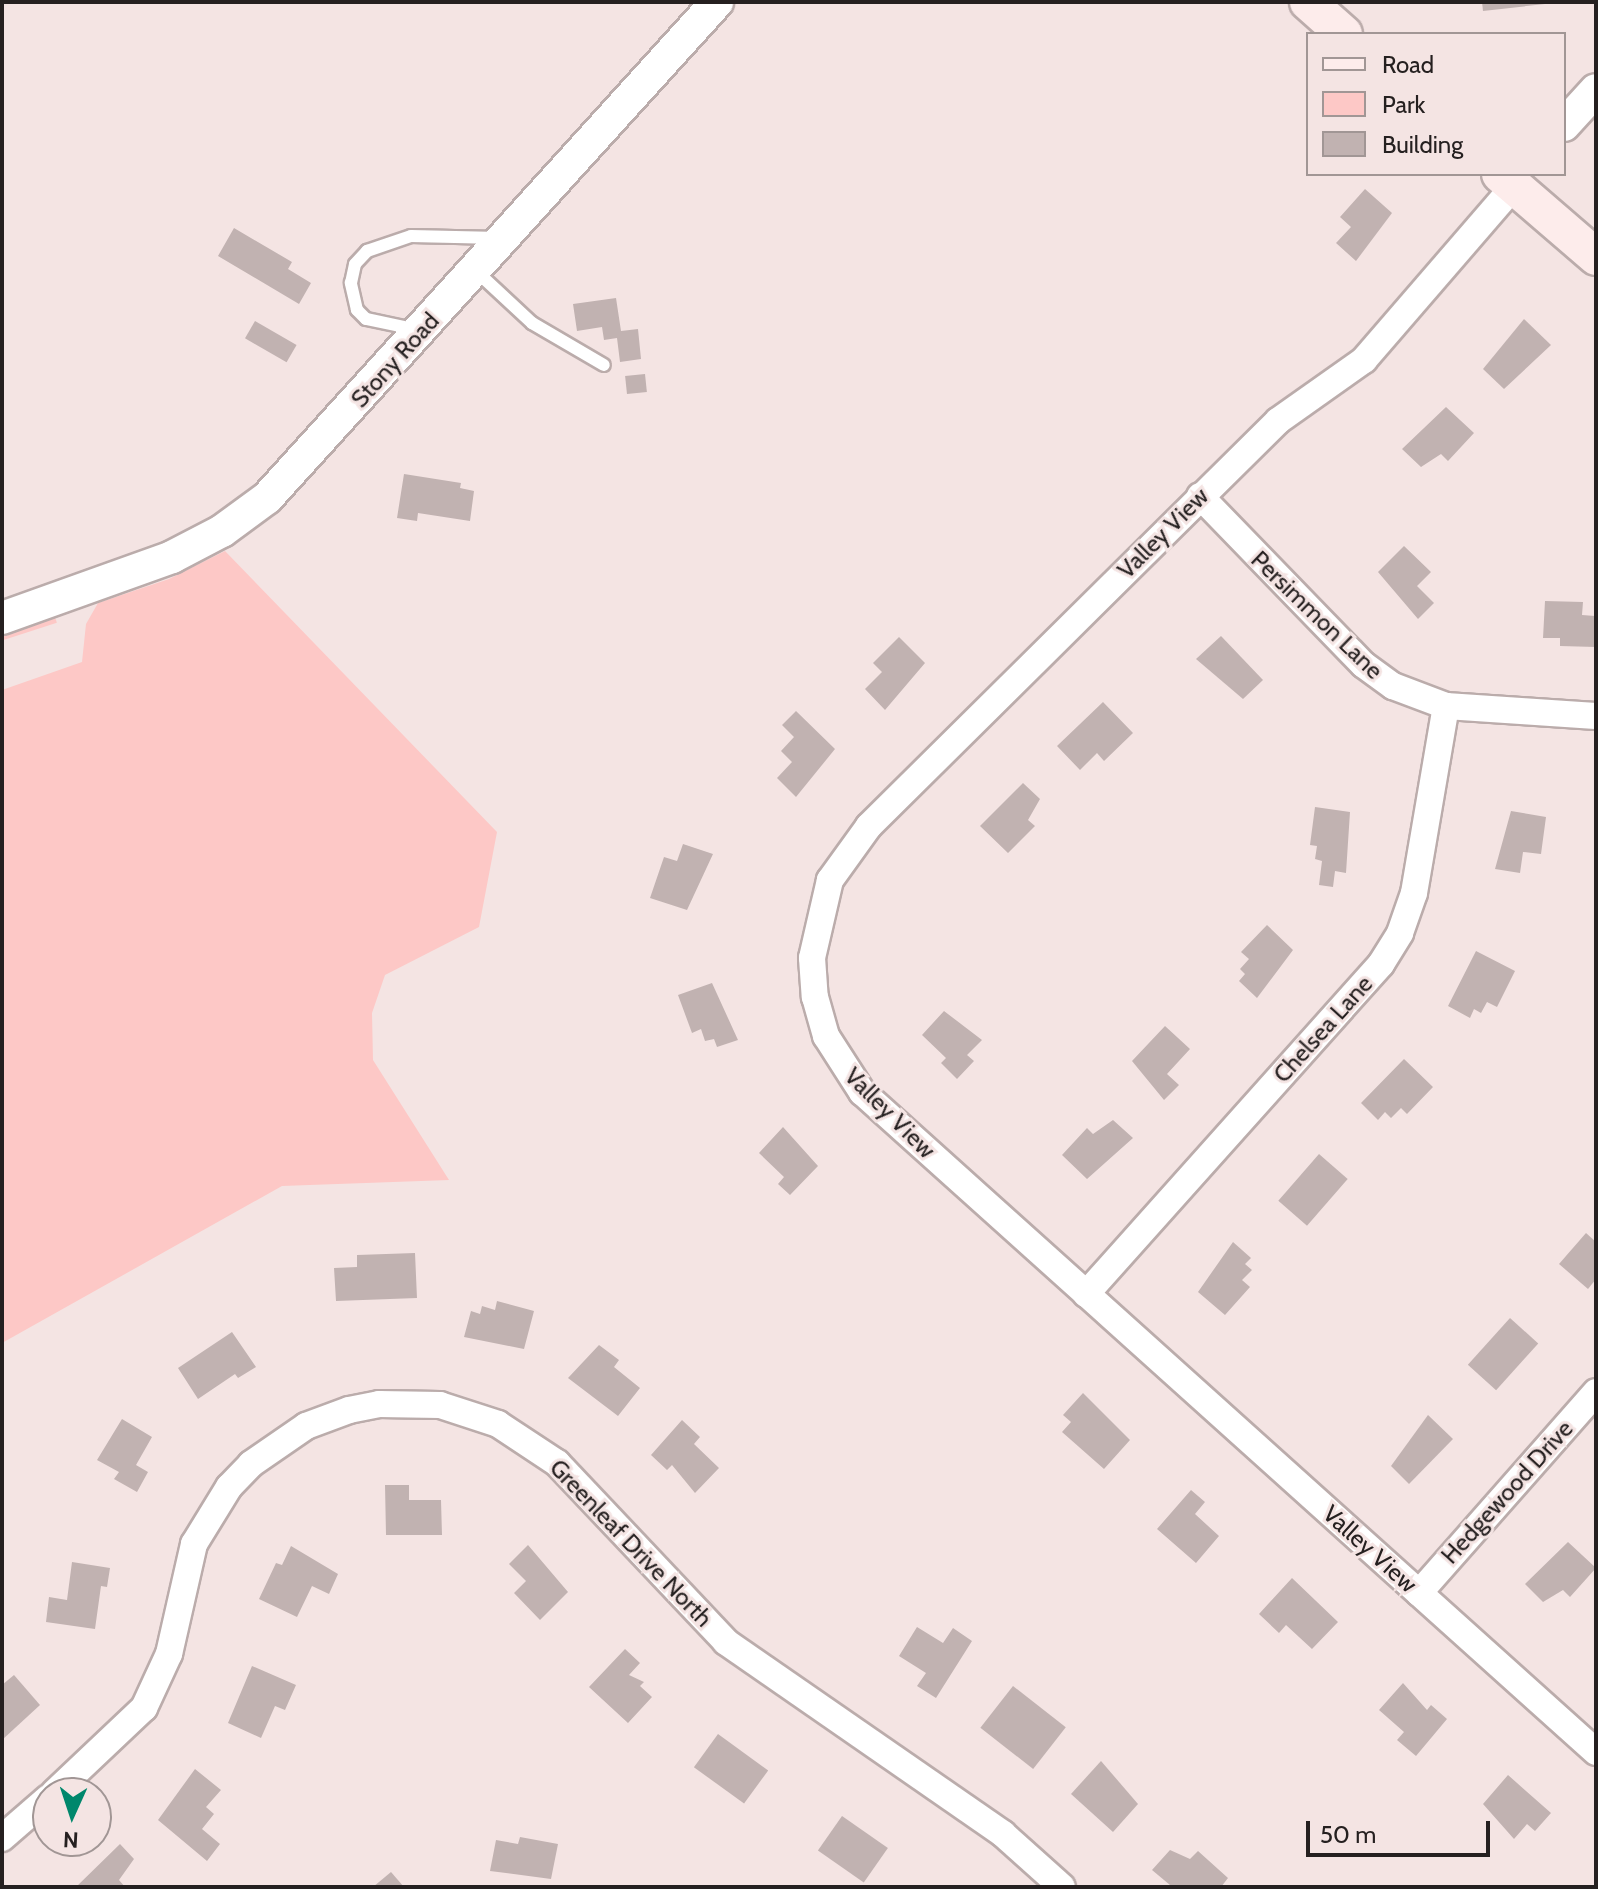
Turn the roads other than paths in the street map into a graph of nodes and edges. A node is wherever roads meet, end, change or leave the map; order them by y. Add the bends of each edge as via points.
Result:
1 (717, 2) edge
2 (1308, 2) edge
3 (1342, 32) edge
4 (1596, 90) edge
5 (1566, 123) edge
6 (1512, 178) edge
7 (504, 238) junction
8 (1596, 257) edge
9 (475, 270) junction
10 (421, 331) junction
11 (604, 365) dead end
12 (1200, 496) junction
13 (2, 618) edge
14 (1446, 706) junction
15 (1596, 716) edge
16 (1086, 1294) junction
17 (1596, 1392) edge
18 (1419, 1593) junction
19 (1596, 1752) edge
20 (73, 1777) edge
21 (32, 1812) edge
22 (2, 1838) edge
23 (1062, 1887) edge

1 - 7 street, Stony Road
2 - 3 main road
4 - 5 street
6 - 8 main road
6 - 12 street, Valley View via 1364,360 1278,421
7 - 9 street, Stony Road
7 - 10 lane via 411,236 367,251 355,264 351,283 357,310 366,319
9 - 10 street, Stony Road
9 - 11 lane via 532,323
10 - 13 street, Stony Road via 298,471 245,516 172,557
12 - 14 street, Persimmon Lane via 1364,665 1393,686
12 - 16 street, Valley View via 851,846 830,880 814,931 815,997 838,1060 862,1092
14 - 15 street, Persimmon Lane
14 - 16 street, Chelsea Lane via 1414,893 1394,943 1324,1030
16 - 18 street, Valley View
17 - 18 street, Hedgewood Drive
18 - 19 street, Valley View
20 - 23 street, Greenleaf Drive North via 121,1736 144,1708 169,1654 194,1544 229,1487 251,1464 306,1426 349,1410 379,1404 440,1405 498,1424 557,1463 726,1642 1003,1834
21 - 22 street

